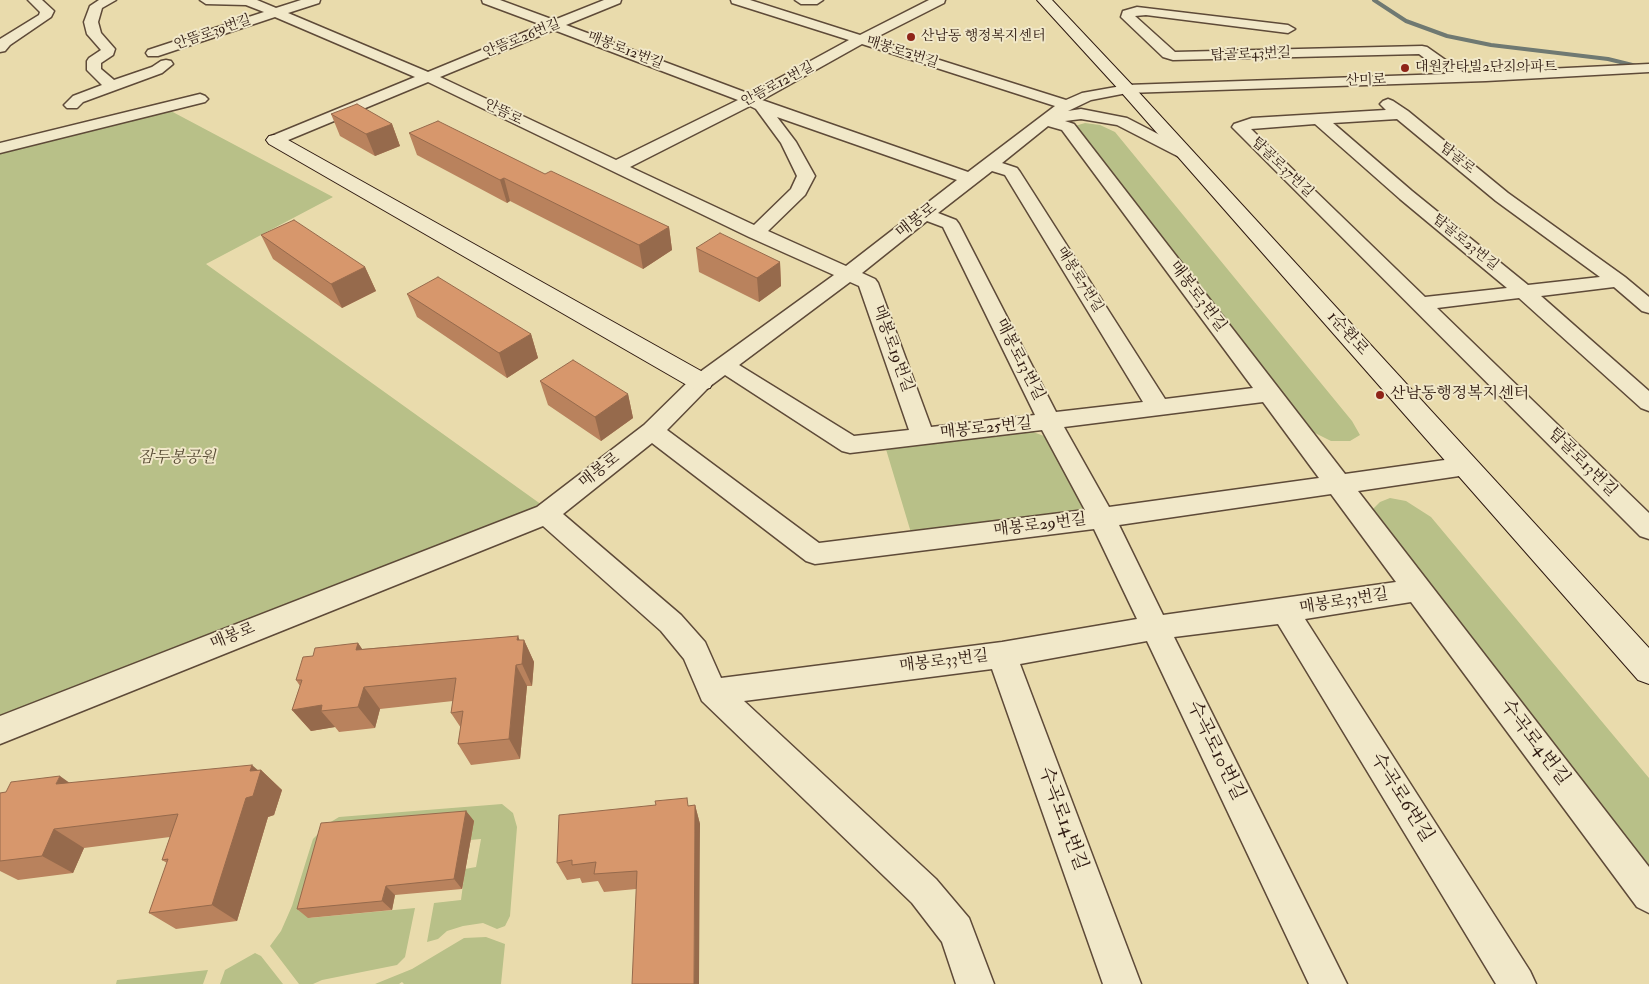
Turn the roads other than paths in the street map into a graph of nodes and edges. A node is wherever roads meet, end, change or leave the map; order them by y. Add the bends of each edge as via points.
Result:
1 (34, 0) edge
2 (110, 0) edge
3 (206, 0) edge
4 (314, 0) edge
5 (488, 0) edge
6 (615, 0) edge
7 (801, 0) edge
8 (817, 0) edge
9 (940, 0) edge
10 (1044, 0) edge
11 (247, 1) edge
12 (744, 1) edge
13 (1264, 11) dead end
14 (272, 12) junction
15 (556, 25) junction
16 (1296, 35) junction
17 (860, 40) junction
18 (0, 48) edge
19 (1320, 53) junction
20 (153, 54) dead end
21 (166, 64) dead end
22 (1642, 69) edge
23 (428, 77) junction
24 (1461, 78) junction
25 (1356, 82) junction
26 (112, 86) junction
27 (1127, 90) junction
28 (200, 99) dead end
29 (756, 103) junction
30 (72, 105) dead end
31 (1066, 105) junction
32 (1402, 114) junction
33 (1046, 120) junction
34 (1320, 120) junction
35 (275, 140) joint
36 (0, 148) edge
37 (1185, 154) junction
38 (990, 164) junction
39 (616, 167) junction
40 (970, 179) junction
41 (926, 214) junction
42 (756, 233) junction
43 (848, 274) junction
44 (1618, 281) junction
45 (1524, 292) junction
46 (1420, 304) junction
47 (1649, 307) edge
48 (724, 365) junction
49 (701, 382) junction
50 (1270, 394) junction
51 (1649, 403) edge
52 (1158, 408) junction
53 (1050, 422) junction
54 (652, 431) junction
55 (923, 436) junction
56 (1466, 466) junction
57 (1339, 485) junction
58 (546, 514) junction
59 (1102, 518) junction
60 (1647, 524) edge
61 (1419, 590) junction
62 (1285, 611) junction
63 (1155, 628) junction
64 (1002, 655) junction
65 (1649, 670) edge
66 (713, 692) junction
67 (0, 730) edge
68 (1649, 895) edge
69 (975, 984) edge
70 (1122, 984) edge
71 (1328, 984) edge
72 (1517, 984) edge

1 - 18 street via 47,11 44,17
2 - 26 street via 96,6 91,22 94,34 108,49 94,61 94,70
3 - 11 street
4 - 14 street, 안뜸로39번길
5 - 15 street, 매봉로12번길
6 - 15 street, 안뜸로26번길
7 - 8 street
9 - 17 street, 안뜸로12번길
10 - 27 main road, 1순환로
11 - 14 street, 안뜸로
12 - 17 street, 매봉로2번길
13 - 16 street, 탑골로
14 - 20 street, 안뜸로39번길
14 - 23 street, 안뜸로
15 - 23 street, 안뜸로26번길
15 - 29 street, 매봉로12번길
16 - 19 street, 탑골로
16 - 19 street, 탑골로43번길 via 1137,10 1128,14 1168,54 1182,57
17 - 29 street, 안뜸로12번길
17 - 31 street, 매봉로2번길
19 - 24 street, 탑골로43번길 via 1422,50
19 - 25 street, 탑골로
21 - 26 street
22 - 24 street, 산미로
23 - 35 street, 안뜸로26번길
23 - 39 street, 안뜸로
24 - 25 street, 산미로
25 - 27 street, 산미로
25 - 32 street, 탑골로
26 - 30 street via 78,99
27 - 31 street, 매봉로 via 1087,96
27 - 37 main road, 1순환로
28 - 36 street
29 - 39 street, 안뜸로12번길
29 - 40 street, 매봉로12번길
29 - 42 street via 788,142 806,176 799,191
31 - 33 street, 매봉로
32 - 34 street, 탑골로37번길
32 - 44 street, 탑골로 via 1502,196
33 - 37 street via 1082,114 1111,118
33 - 38 street, 매봉로
33 - 50 street, 매봉로3번길 via 1068,127
34 - 45 street, 탑골로23번길
34 - 46 street, 탑골로37번길 via 1252,123 1240,127
35 - 49 main road
37 - 56 main road, 1순환로
38 - 40 street, 매봉로
38 - 52 street, 매봉로7번길 via 1011,172
39 - 42 street, 안뜸로
40 - 41 street, 매봉로
41 - 43 street, 매봉로
41 - 53 street, 매봉로13번길 via 950,224
42 - 43 street, 안뜸로
43 - 48 street, 매봉로
43 - 55 street, 매봉로19번길 via 868,282
44 - 45 street, 탑골로23번길
44 - 47 street, 탑골로
45 - 46 street, 탑골로23번길
45 - 51 street, 탑골로23번길
46 - 60 street, 탑골로13번길
48 - 49 street, 매봉로
48 - 55 street, 매봉로25번길 via 850,445
49 - 54 street, 매봉로
50 - 52 street, 매봉로25번길
50 - 57 street, 매봉로3번길
52 - 53 street, 매봉로25번길
53 - 55 street, 매봉로25번길
53 - 59 street, 매봉로13번길
54 - 58 street, 매봉로
54 - 59 street, 매봉로29번길 via 815,554
56 - 57 street, 매봉로29번길
56 - 65 main road, 1순환로
57 - 59 street, 매봉로29번길
57 - 61 street, 수곡로4번길
58 - 66 street via 671,623 695,651
58 - 67 street, 매봉로
59 - 63 street, 수곡로10번길
61 - 62 street, 매봉로33번길
61 - 68 street, 수곡로4번길
62 - 63 street, 매봉로33번길
62 - 72 street, 수곡로6번길
63 - 64 street, 매봉로33번길
63 - 71 street, 수곡로10번길
64 - 66 street, 매봉로33번길
64 - 70 street, 수곡로14번길
66 - 69 street via 924,891 956,931

